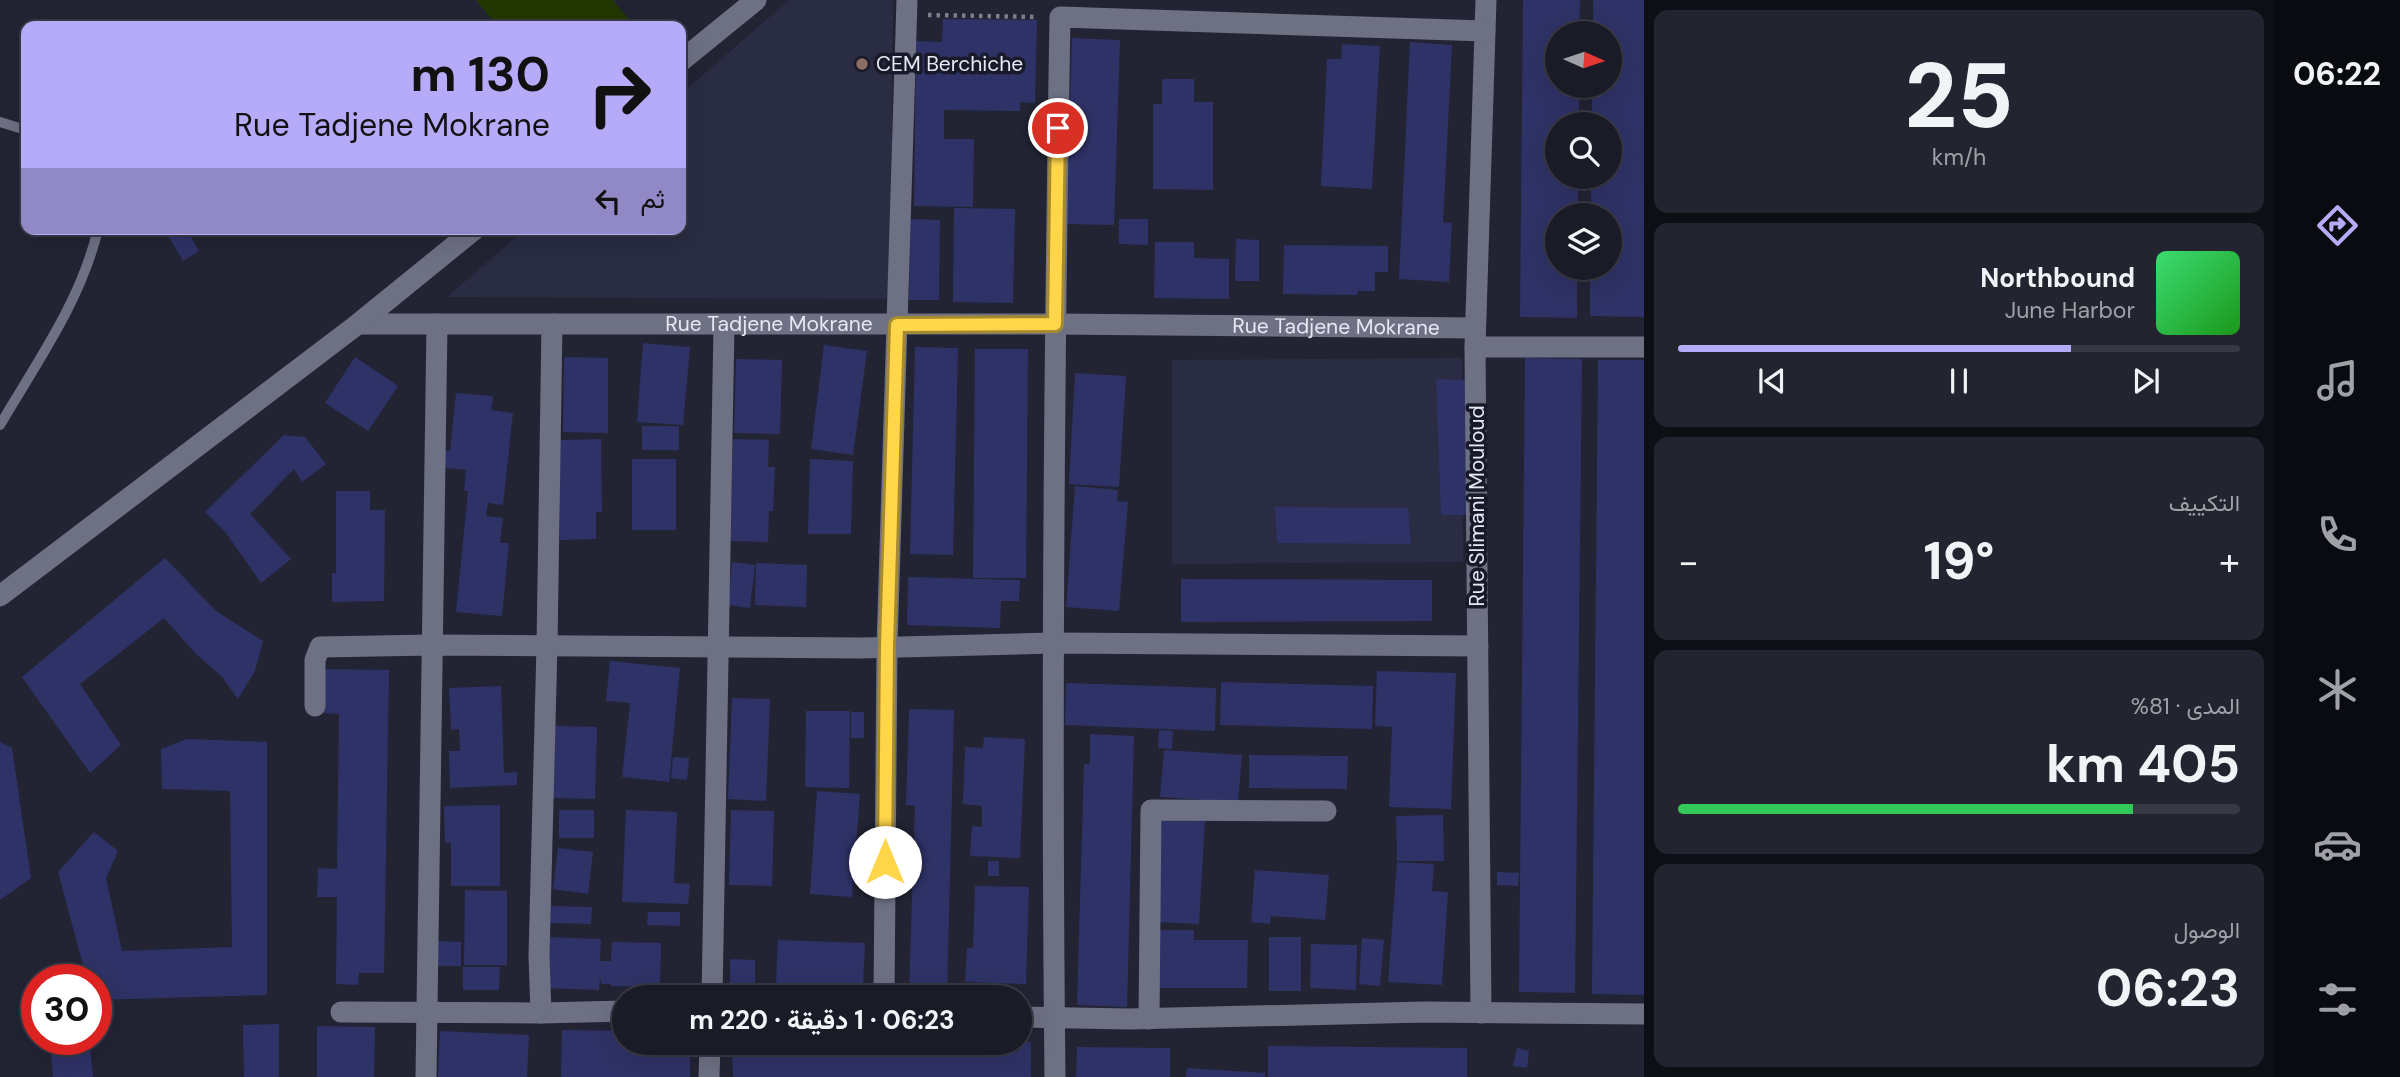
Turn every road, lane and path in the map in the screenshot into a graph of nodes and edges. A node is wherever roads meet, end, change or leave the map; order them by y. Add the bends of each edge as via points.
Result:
1 (756, 0) edge
2 (1486, 0) edge
3 (907, 7) edge
4 (1060, 17) junction
5 (1485, 31) junction
6 (686, 57) edge
7 (0, 122) edge
8 (21, 128) edge
9 (97, 235) edge
10 (468, 235) edge
11 (358, 324) junction
12 (437, 324) junction
13 (552, 324) junction
14 (1055, 324) junction
15 (724, 325) junction
16 (897, 325) junction
17 (1475, 337) junction
18 (1644, 347) edge
19 (0, 425) edge
20 (0, 596) edge
21 (1053, 643) junction
22 (432, 645) junction
23 (547, 646) junction
24 (887, 646) junction
25 (1478, 646) junction
26 (719, 647) junction
27 (315, 706) dead end
28 (1326, 811) dead end
29 (712, 985) edge
30 (884, 985) edge
31 (612, 1011) edge
32 (341, 1012) dead end
33 (427, 1012) junction
34 (541, 1013) junction
35 (1481, 1013) junction
36 (1644, 1014) edge
37 (1032, 1018) edge
38 (1054, 1019) junction
39 (1149, 1019) junction
40 (710, 1055) edge
41 (426, 1077) edge
42 (709, 1077) edge
43 (1055, 1077) edge

1 - 6 street
2 - 5 street, Rue Slimani Mouloud
3 - 4 path
3 - 16 street
4 - 5 street
4 - 14 street
5 - 17 street, Rue Slimani Mouloud
7 - 8 lane
9 - 19 lane via 70,306
10 - 11 street
11 - 12 street, Rue Tadjene Mokrane
11 - 20 street
12 - 13 street, Rue Tadjene Mokrane
12 - 22 street
13 - 15 street, Rue Tadjene Mokrane
13 - 23 street
14 - 16 street, Rue Tadjene Mokrane
14 - 17 street, Rue Tadjene Mokrane
14 - 21 street
15 - 16 street, Rue Tadjene Mokrane
15 - 26 street
16 - 24 street
17 - 18 street, Rue Tadjene Mokrane
17 - 25 street, Rue Slimani Mouloud
21 - 24 street
21 - 25 street
21 - 38 street
22 - 23 street
22 - 27 street via 320,647 315,660
22 - 33 street
23 - 26 street
23 - 34 street
24 - 26 street
24 - 30 street
25 - 35 street, Rue Slimani Mouloud
26 - 29 street
28 - 39 street via 1151,810
31 - 34 street
32 - 33 street
33 - 34 street
33 - 41 street
35 - 36 street
35 - 39 street
37 - 38 street
38 - 39 street
38 - 43 street
40 - 42 street

